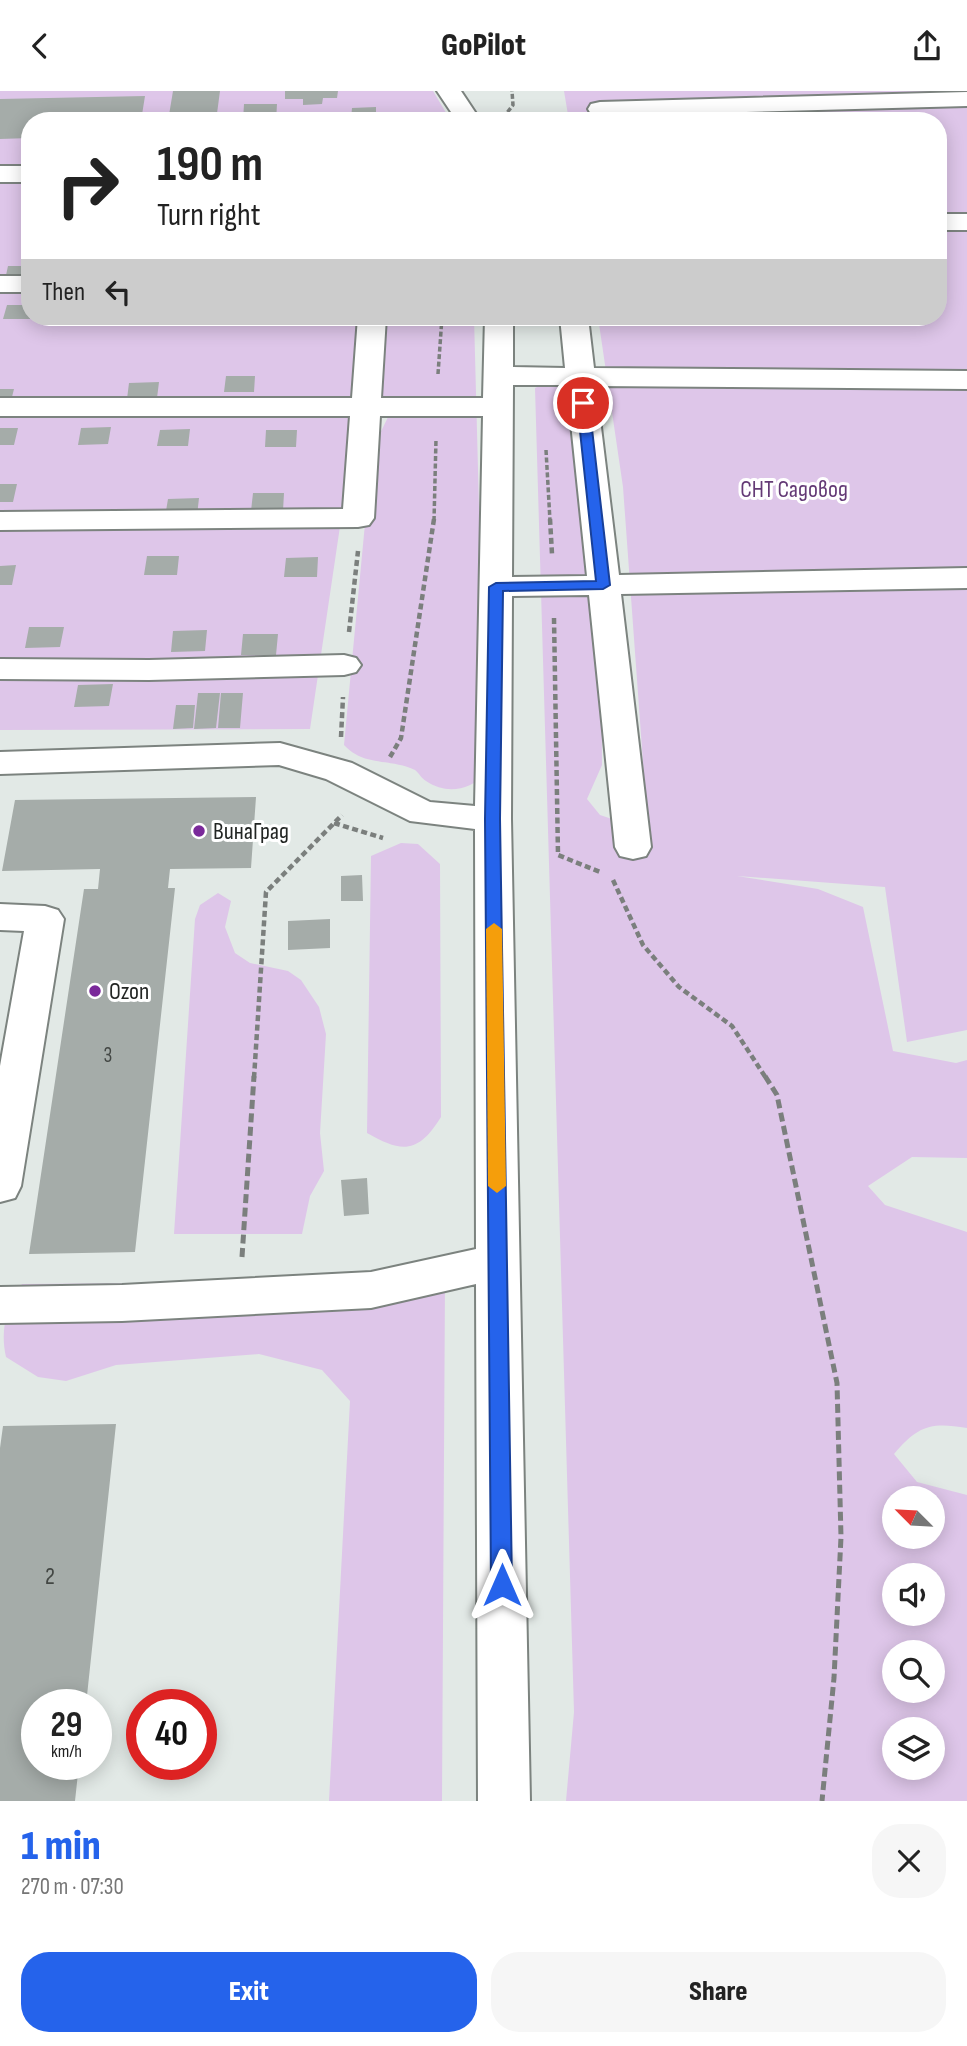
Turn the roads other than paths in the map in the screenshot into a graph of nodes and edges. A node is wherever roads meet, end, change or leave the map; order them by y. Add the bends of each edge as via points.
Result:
1 (449, 91) edge
2 (967, 99) edge
3 (600, 109) dead end
4 (463, 112) edge
5 (0, 174) edge
6 (21, 174) edge
7 (947, 222) edge
8 (967, 222) edge
9 (0, 284) edge
10 (21, 284) edge
11 (371, 326) edge
12 (499, 326) edge
13 (575, 326) edge
14 (580, 377) junction
15 (967, 380) edge
16 (499, 392) junction
17 (366, 406) junction
18 (0, 407) edge
19 (0, 521) edge
20 (967, 578) edge
21 (603, 585) junction
22 (496, 587) junction
23 (344, 665) dead end
24 (0, 669) edge
25 (0, 763) edge
26 (493, 819) junction
27 (632, 847) dead end
28 (0, 917) edge
29 (0, 1186) edge
30 (498, 1262) junction
31 (0, 1305) edge
32 (504, 1801) edge

1 - 4 street
2 - 3 street
5 - 6 street
7 - 8 street
9 - 10 street
11 - 17 street
12 - 16 street
13 - 14 street
14 - 15 street
14 - 16 street via 543,377
14 - 21 street
16 - 17 street
16 - 22 street
17 - 18 street
17 - 19 street via 358,519
20 - 21 street
21 - 22 street
21 - 27 street
22 - 26 street
23 - 24 street
25 - 26 street via 280,754 339,771 423,813
26 - 30 street
28 - 29 street via 45,919
30 - 31 street via 371,1290
30 - 32 street

